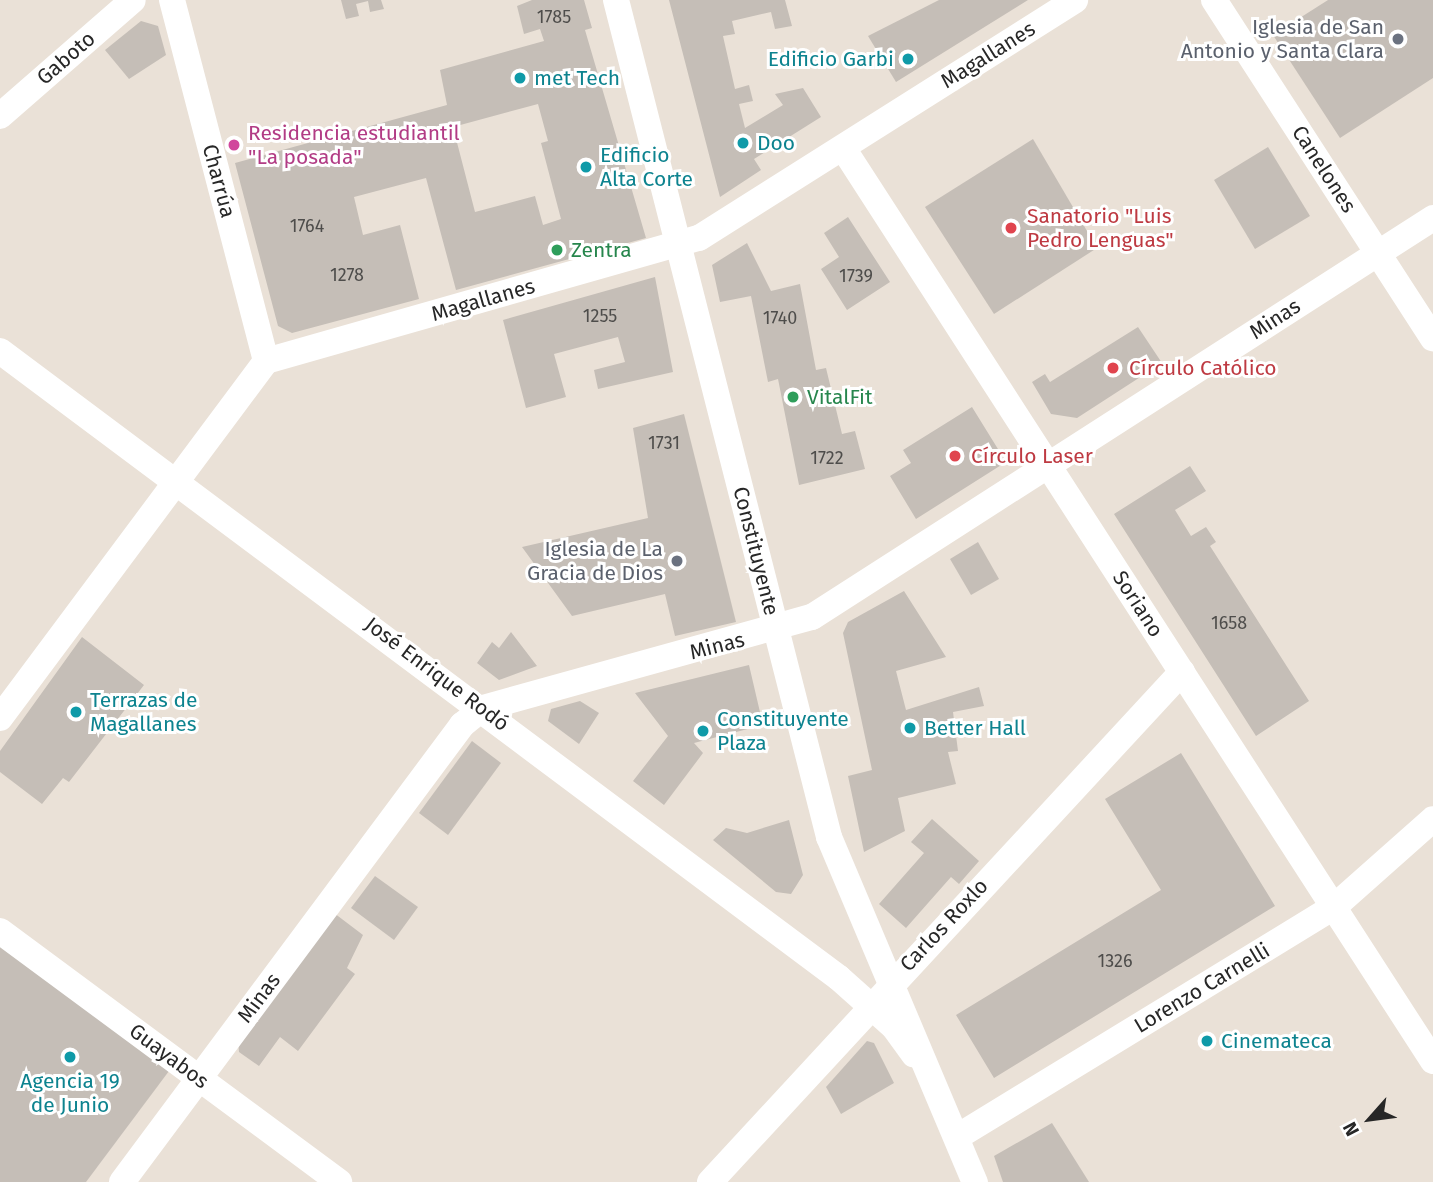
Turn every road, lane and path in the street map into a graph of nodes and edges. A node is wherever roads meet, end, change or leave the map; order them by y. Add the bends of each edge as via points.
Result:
1 (133, 0) edge
2 (172, 0) edge
3 (617, 0) edge
4 (1075, 0) edge
5 (1214, 0) edge
6 (0, 116) edge
7 (843, 148) junction
8 (1433, 218) edge
9 (678, 245) junction
10 (1378, 253) junction
11 (1433, 338) edge
12 (0, 351) edge
13 (266, 361) junction
14 (1048, 465) junction
15 (176, 481) junction
16 (776, 632) junction
17 (1182, 672) junction
18 (483, 708) junction
19 (0, 718) edge
20 (1433, 818) edge
21 (1334, 907) junction
22 (0, 931) edge
23 (892, 981) junction
24 (871, 1003) junction
25 (1433, 1061) edge
26 (198, 1078) junction
27 (937, 1088) junction
28 (957, 1137) junction
29 (122, 1182) edge
30 (339, 1182) edge
31 (710, 1182) edge
32 (975, 1182) edge

1 - 6 street, Gaboto
2 - 13 street, Charrúa
3 - 9 street, Constituyente
4 - 7 street, Magallanes
5 - 10 street, Canelones
7 - 9 street, Magallanes via 718,229
7 - 14 street, Soriano
8 - 10 street, Minas
9 - 13 street, Magallanes
9 - 16 street, Constituyente
10 - 11 street, Canelones
10 - 14 street, Minas
12 - 15 street, José Enrique Rodó
13 - 15 street
14 - 16 street, Minas via 812,617
14 - 17 street, Soriano
15 - 18 street, José Enrique Rodó
15 - 19 street
16 - 18 street, Minas
16 - 23 street, Constituyente via 829,837
17 - 21 street, Soriano
17 - 23 street, Carlos Roxlo
18 - 24 street, José Enrique Rodó
18 - 26 street, Minas via 463,725
20 - 21 street, Lorenzo Carnelli
21 - 25 street, Soriano
21 - 28 street, Lorenzo Carnelli
22 - 26 street, Guayabos
23 - 24 street, Carlos Roxlo
23 - 27 street, Constituyente
24 - 27 street, Constituyente
24 - 31 street, Carlos Roxlo
26 - 29 street, Minas
26 - 30 street, Guayabos
27 - 28 street, Constituyente
28 - 32 street, Constituyente

